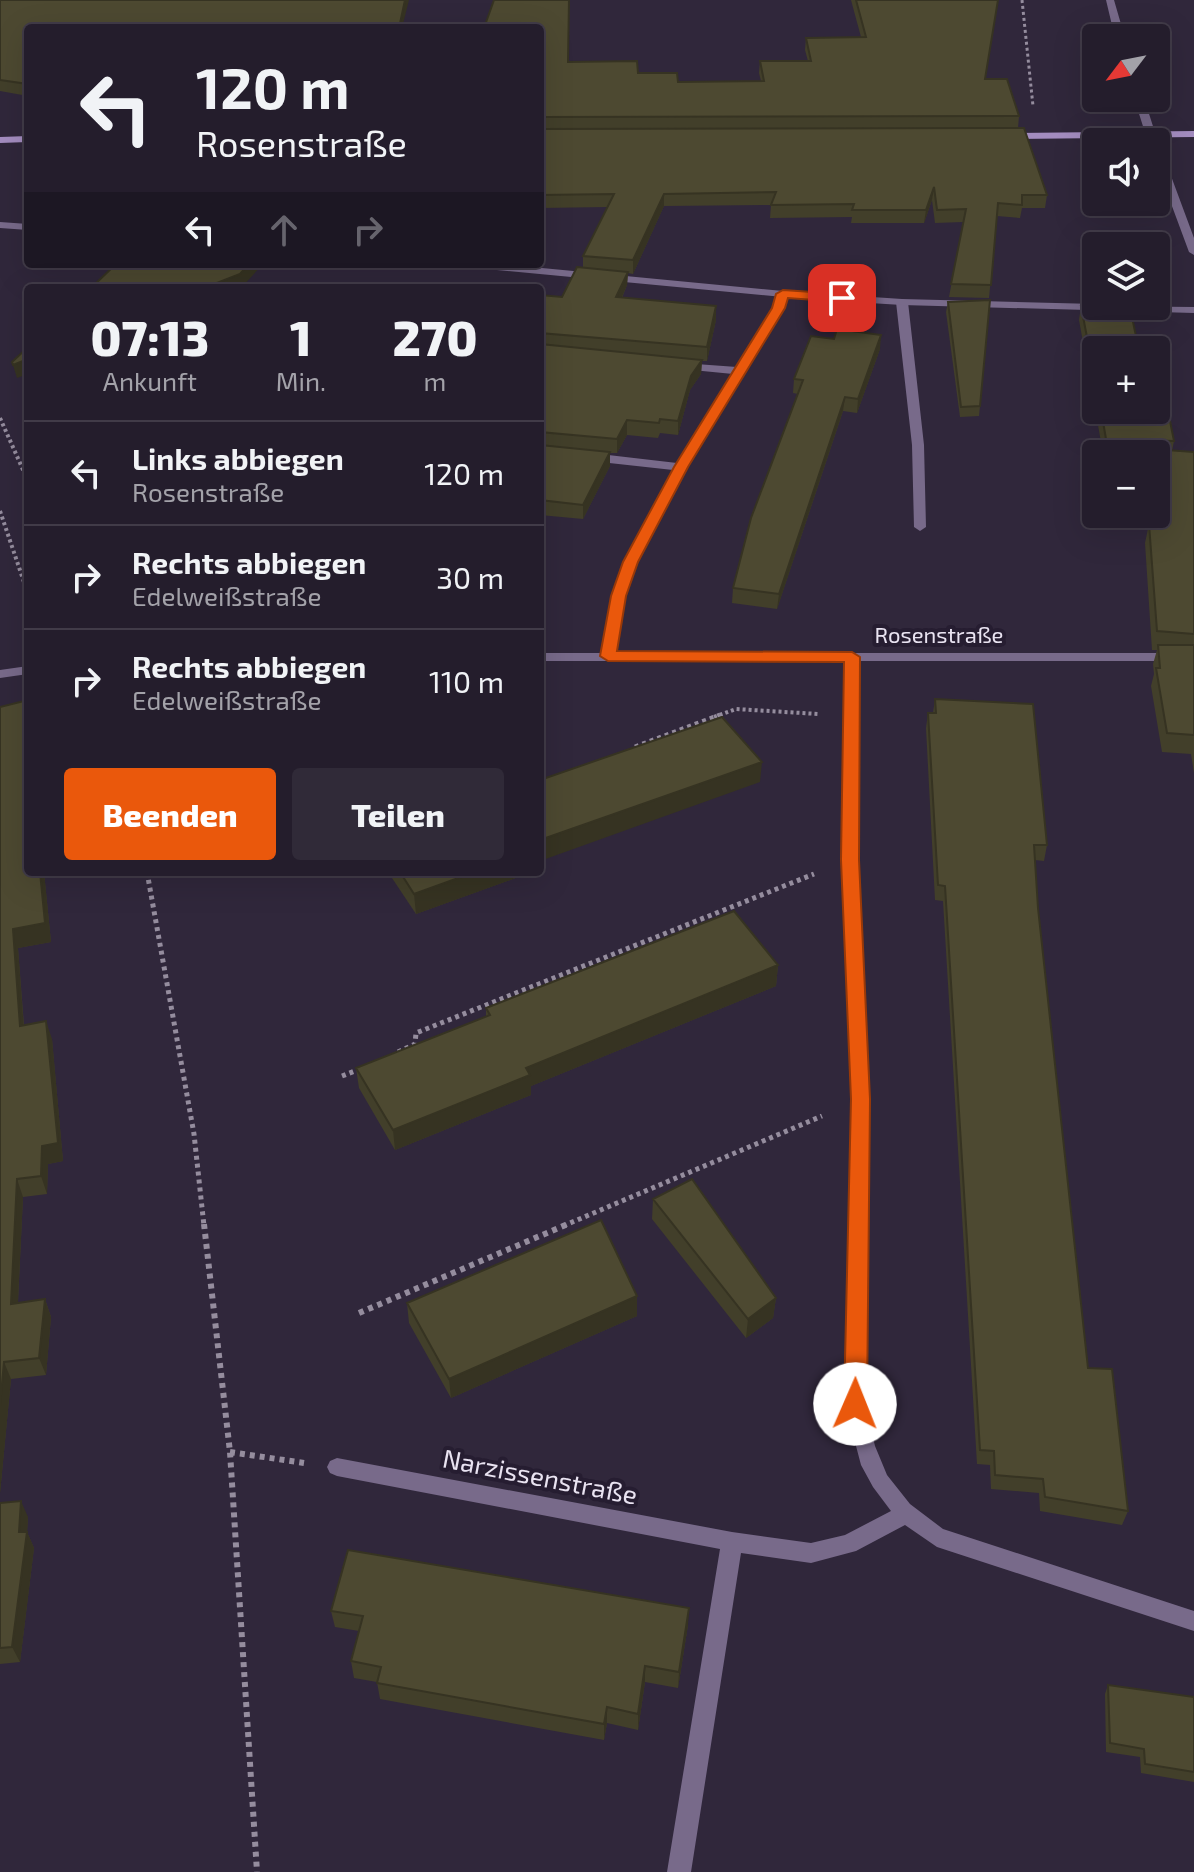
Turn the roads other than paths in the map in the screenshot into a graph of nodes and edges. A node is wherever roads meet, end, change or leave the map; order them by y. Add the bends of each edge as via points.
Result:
1 (1110, 0) edge
2 (1116, 24) edge
3 (1194, 134) edge
4 (990, 136) edge
5 (1082, 136) edge
6 (1170, 136) edge
7 (24, 139) edge
8 (0, 140) edge
9 (1170, 187) edge
10 (0, 225) edge
11 (24, 227) edge
12 (1194, 252) edge
13 (507, 268) edge
14 (783, 294) junction
15 (902, 302) junction
16 (1194, 310) edge
17 (663, 364) edge
18 (740, 371) junction
19 (571, 455) edge
20 (681, 467) junction
21 (920, 527) dead end
22 (608, 656) junction
23 (544, 657) edge
24 (852, 657) junction
25 (1194, 657) edge
26 (24, 671) edge
27 (0, 674) edge
28 (337, 1467) road end
29 (904, 1515) junction
30 (732, 1542) junction
31 (1194, 1621) edge
32 (679, 1872) edge

1 - 2 street
3 - 6 main road
4 - 5 main road
7 - 8 main road
9 - 12 street
10 - 11 street
13 - 14 street
14 - 15 street
14 - 18 street
15 - 16 street
15 - 21 street via 918,445
17 - 18 street
18 - 20 street
19 - 20 street
20 - 22 street via 631,562 618,596
22 - 23 street, Rosenstraße
22 - 24 street, Rosenstraße
24 - 25 street, Rosenstraße
24 - 29 street via 850,860 860,1099 855,1404 860,1438 873,1470
26 - 27 street
28 - 30 street, Narzissenstraße
29 - 30 street, Narzissenstraße via 849,1544 811,1553
29 - 31 street via 937,1537
30 - 32 street

